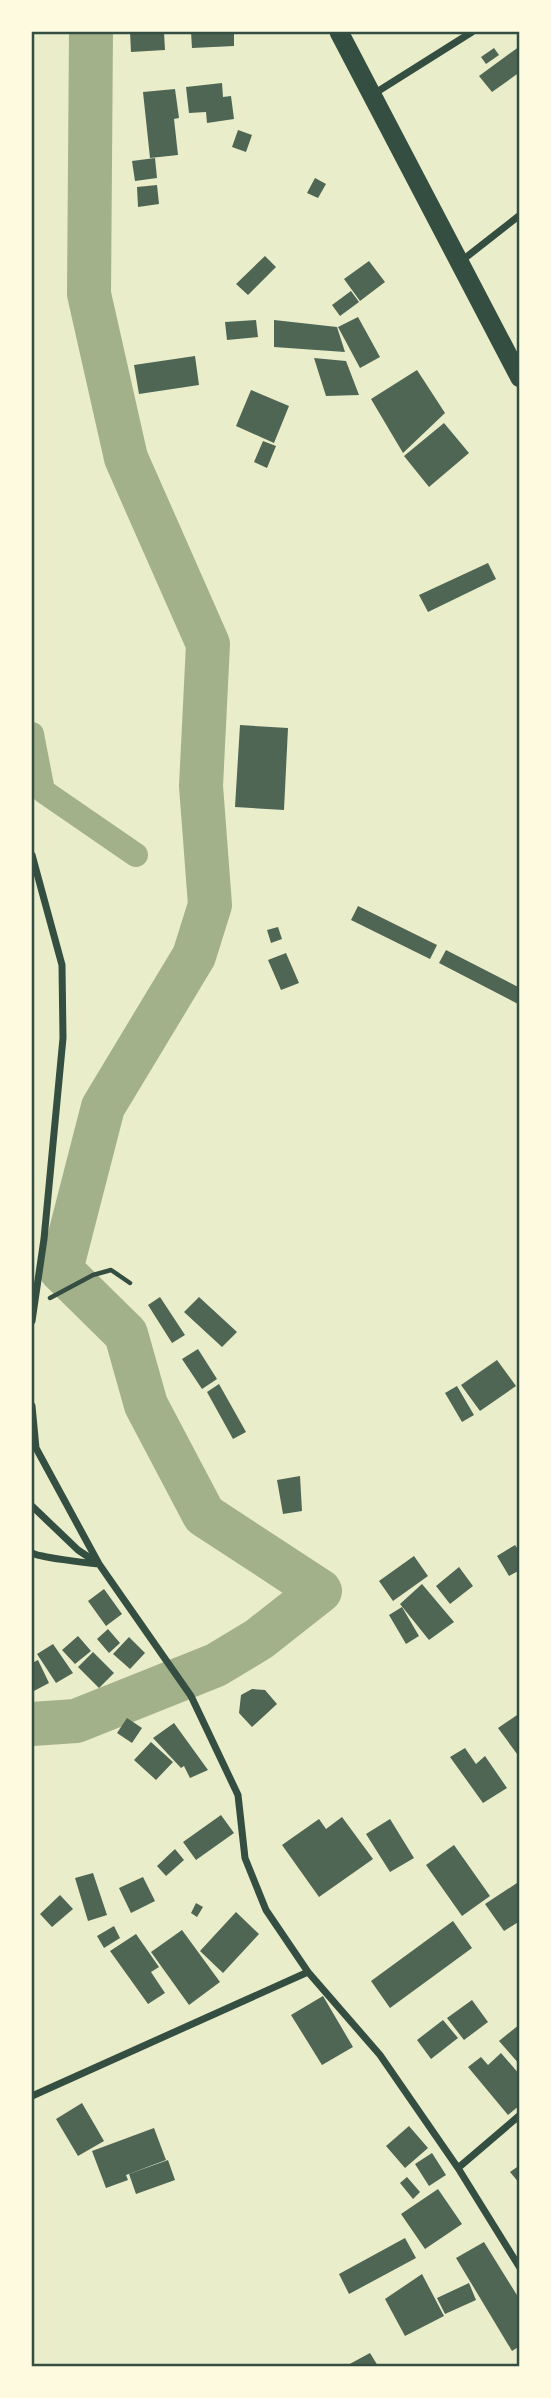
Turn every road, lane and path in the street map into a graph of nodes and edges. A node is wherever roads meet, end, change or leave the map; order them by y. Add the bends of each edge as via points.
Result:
1 (339, 32) edge
2 (472, 32) edge
3 (372, 95) junction
4 (520, 215) edge
5 (460, 262) junction
6 (520, 378) edge
7 (32, 855) edge
8 (130, 1283) dead end
9 (34, 1306) junction
10 (32, 1321) edge
11 (32, 1406) edge
12 (32, 1506) edge
13 (32, 1553) edge
14 (99, 1564) junction
15 (308, 1972) junction
16 (32, 2096) edge
17 (520, 2115) edge
18 (457, 2168) junction
19 (520, 2268) edge

1 - 3 highway
2 - 3 street
3 - 5 highway
4 - 5 street
5 - 6 highway
7 - 9 street via 62,965 63,1038
8 - 9 path via 111,1270
9 - 10 street
11 - 14 street via 36,1448
12 - 14 street
13 - 14 street via 40,1558
14 - 15 street via 191,1696 237,1795 245,1858 266,1910
15 - 16 street
15 - 18 street via 380,2055
17 - 18 street
18 - 19 street

